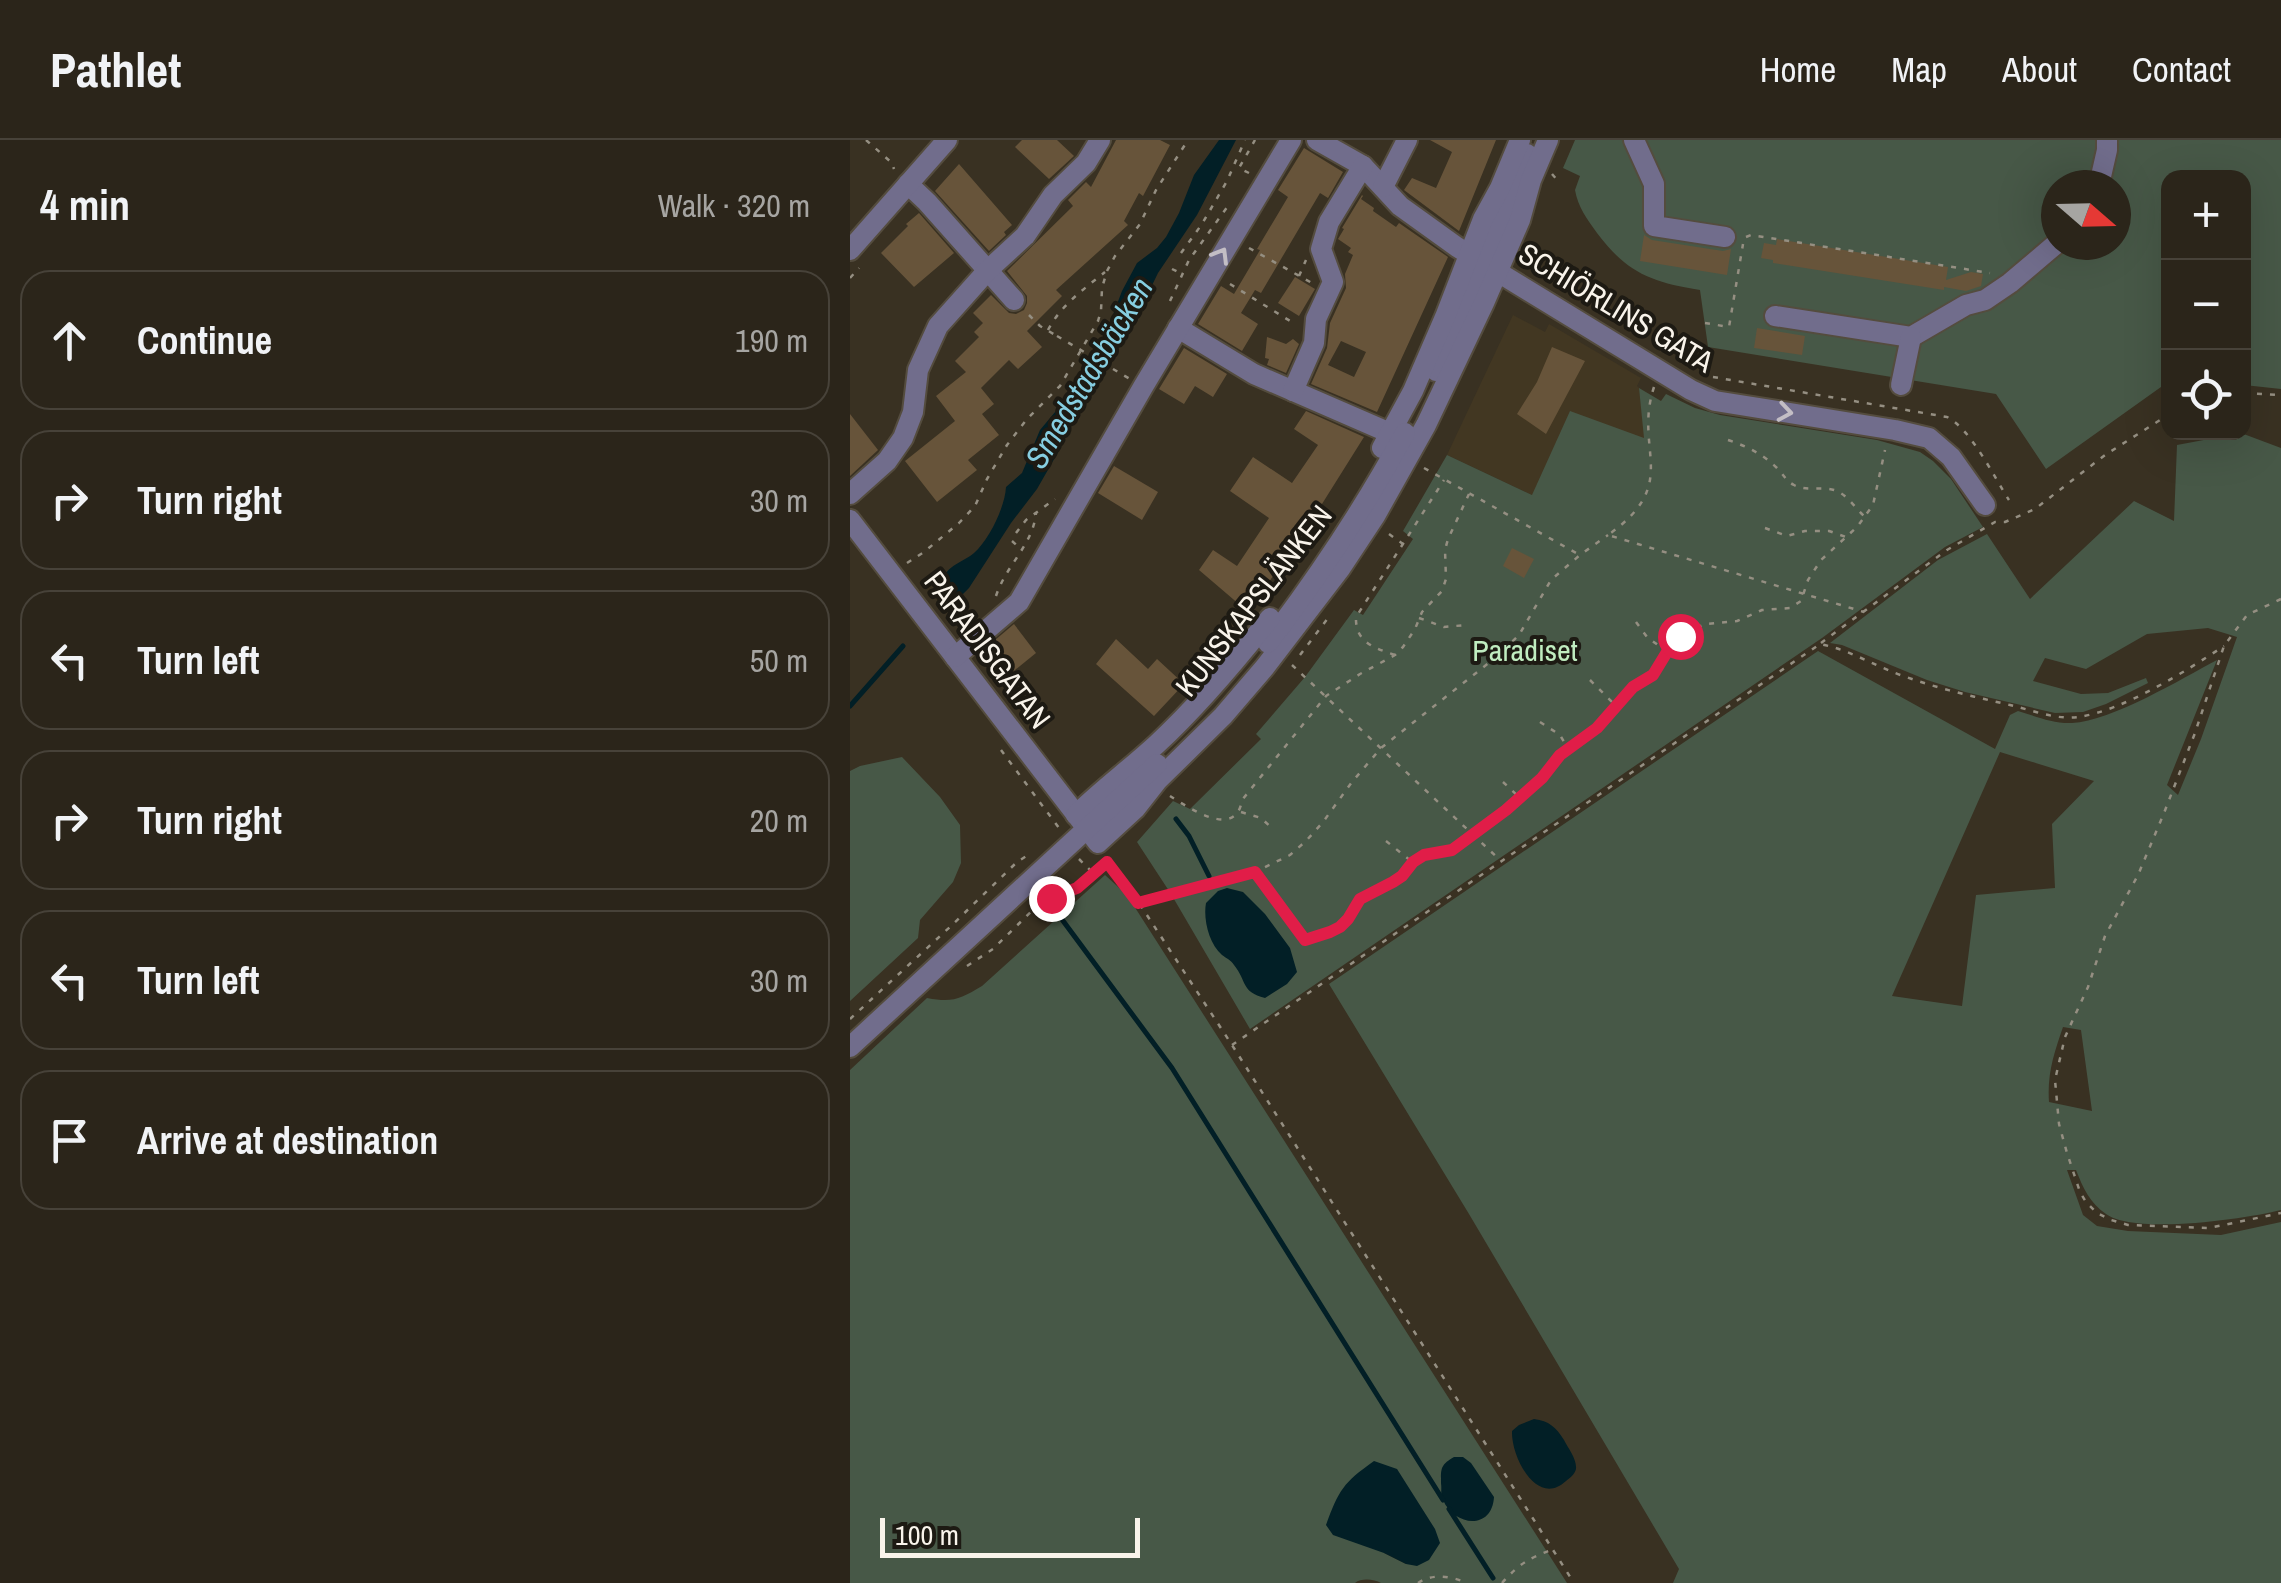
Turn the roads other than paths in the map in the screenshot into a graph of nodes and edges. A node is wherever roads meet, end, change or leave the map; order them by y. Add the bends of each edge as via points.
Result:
1 (948, 140) edge
2 (1100, 140) edge
3 (1291, 140) edge
4 (1318, 140) edge
5 (1407, 140) edge
6 (1520, 140) edge
7 (1532, 140) edge
8 (1548, 140) edge
9 (1634, 140) edge
10 (2107, 140) edge
11 (1363, 166) junction
12 (2102, 170) edge
13 (902, 179) junction
14 (1383, 187) junction
15 (1725, 238) dead end
16 (850, 250) edge
17 (2041, 257) edge
18 (1482, 263) junction
19 (988, 270) junction
20 (1014, 300) road end
21 (1775, 316) dead end
22 (1178, 328) junction
23 (1911, 337) junction
24 (1901, 385) dead end
25 (1293, 391) junction
26 (1390, 433) junction
27 (850, 494) edge
28 (1986, 505) dead end
29 (850, 520) edge
30 (955, 657) junction
31 (1082, 822) junction
32 (850, 1047) edge

1 - 13 street
2 - 19 street via 1025,236
22 -> 3 street
4 - 11 street, SCHIÖRLINS GATA
5 - 14 street
6 - 18 street
7 - 18 street, KUNSKAPSLÄNKEN
8 - 18 street via 1520,220
9 - 15 street via 1654,184 1654,226
10 - 12 street
11 - 14 street, SCHIÖRLINS GATA
11 - 25 street via 1329,222 1321,249 1333,282
13 - 16 street
13 - 19 street
14 - 18 street, SCHIÖRLINS GATA
17 - 23 street via 1984,300
18 - 26 street
18 -> 28 street, SCHIÖRLINS GATA via 1696,382 1715,401 1929,438 1951,456
18 - 31 street, KUNSKAPSLÄNKEN via 1413,420 1328,560 1212,709
19 - 20 street
19 - 27 street via 938,326 918,370 903,438
21 - 23 street
22 - 25 street
22 - 30 street via 1019,602
23 - 24 street
25 - 26 street
26 - 31 street via 1319,550 1245,650 1160,742 1102,789
29 - 30 street, PARADISGATAN
30 - 31 street, PARADISGATAN
31 - 32 street, KUNSKAPSLÄNKEN

